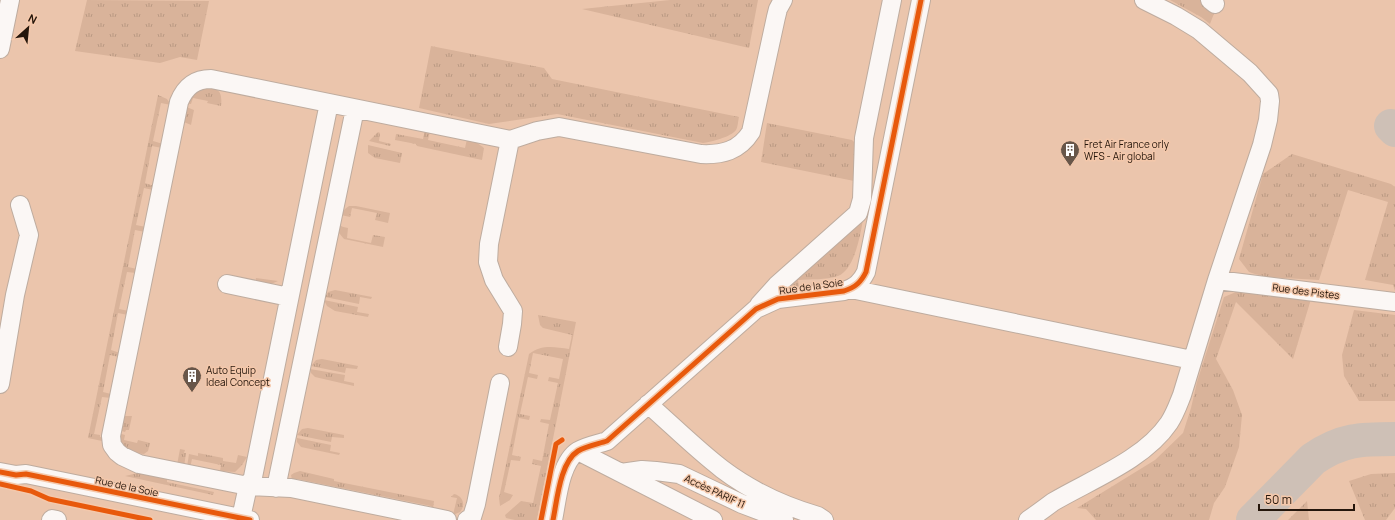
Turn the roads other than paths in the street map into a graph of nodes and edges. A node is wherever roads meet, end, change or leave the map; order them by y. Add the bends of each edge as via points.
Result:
1 (10, 0) edge
2 (784, 0) edge
3 (892, 0) edge
4 (921, 0) edge
5 (1144, 0) edge
6 (0, 49) edge
7 (329, 103) junction
8 (355, 109) junction
9 (510, 140) junction
10 (20, 205) dead end
11 (1217, 280) junction
12 (227, 284) dead end
13 (851, 289) junction
14 (289, 297) junction
15 (1395, 302) edge
16 (756, 308) junction
17 (508, 347) dead end
18 (1192, 360) junction
19 (500, 383) dead end
20 (0, 384) edge
21 (648, 404) junction
22 (578, 451) junction
23 (0, 461) edge
24 (0, 472) edge
25 (621, 473) junction
26 (26, 474) junction
27 (248, 486) junction
28 (276, 488) junction
29 (779, 513) edge
30 (245, 519) edge
31 (826, 519) edge
32 (51, 520) edge
33 (57, 520) edge
34 (447, 520) edge
35 (467, 520) edge
36 (553, 520) edge
37 (713, 520) edge
38 (1028, 520) edge

1 - 6 street
2 - 9 street via 778,8 751,132 746,140 732,150 701,154 560,127
3 - 16 street via 864,138 862,199 858,213 776,285
4 - 13 street, Rue de la Soie via 866,272 860,282
5 - 11 street via 1199,30 1250,73 1269,94 1270,108 1262,145
7 - 8 street
7 - 14 street
7 - 27 street via 211,79 200,80 189,86 179,102 111,440 117,452 140,464
8 - 9 street
8 - 28 street
9 - 17 street via 489,244 488,262 494,280 513,311
10 - 20 street via 29,234 15,295
11 - 15 street, Rue des Pistes
11 - 18 street
12 - 14 street
13 - 16 street, Rue de la Soie via 778,299
13 - 18 street
14 - 27 street via 252,477
16 - 21 street, Rue de la Soie
18 - 38 street via 1176,410 1155,439 1109,472 1053,502
19 - 35 street via 476,504 472,517
21 - 22 street, Rue de la Soie via 607,441
21 - 29 street via 722,469 767,497
22 - 25 street
22 - 36 street via 569,460 564,472
23 - 26 street, Rue de la Soie
24 - 26 street, Rue de la Soie
25 - 29 street, Accès PARIF 11 via 642,470 679,474 738,503
25 - 37 street
26 - 30 street, Rue de la Soie
27 - 28 street
27 - 30 street
28 - 34 street via 291,488
29 - 31 street
32 - 33 street

